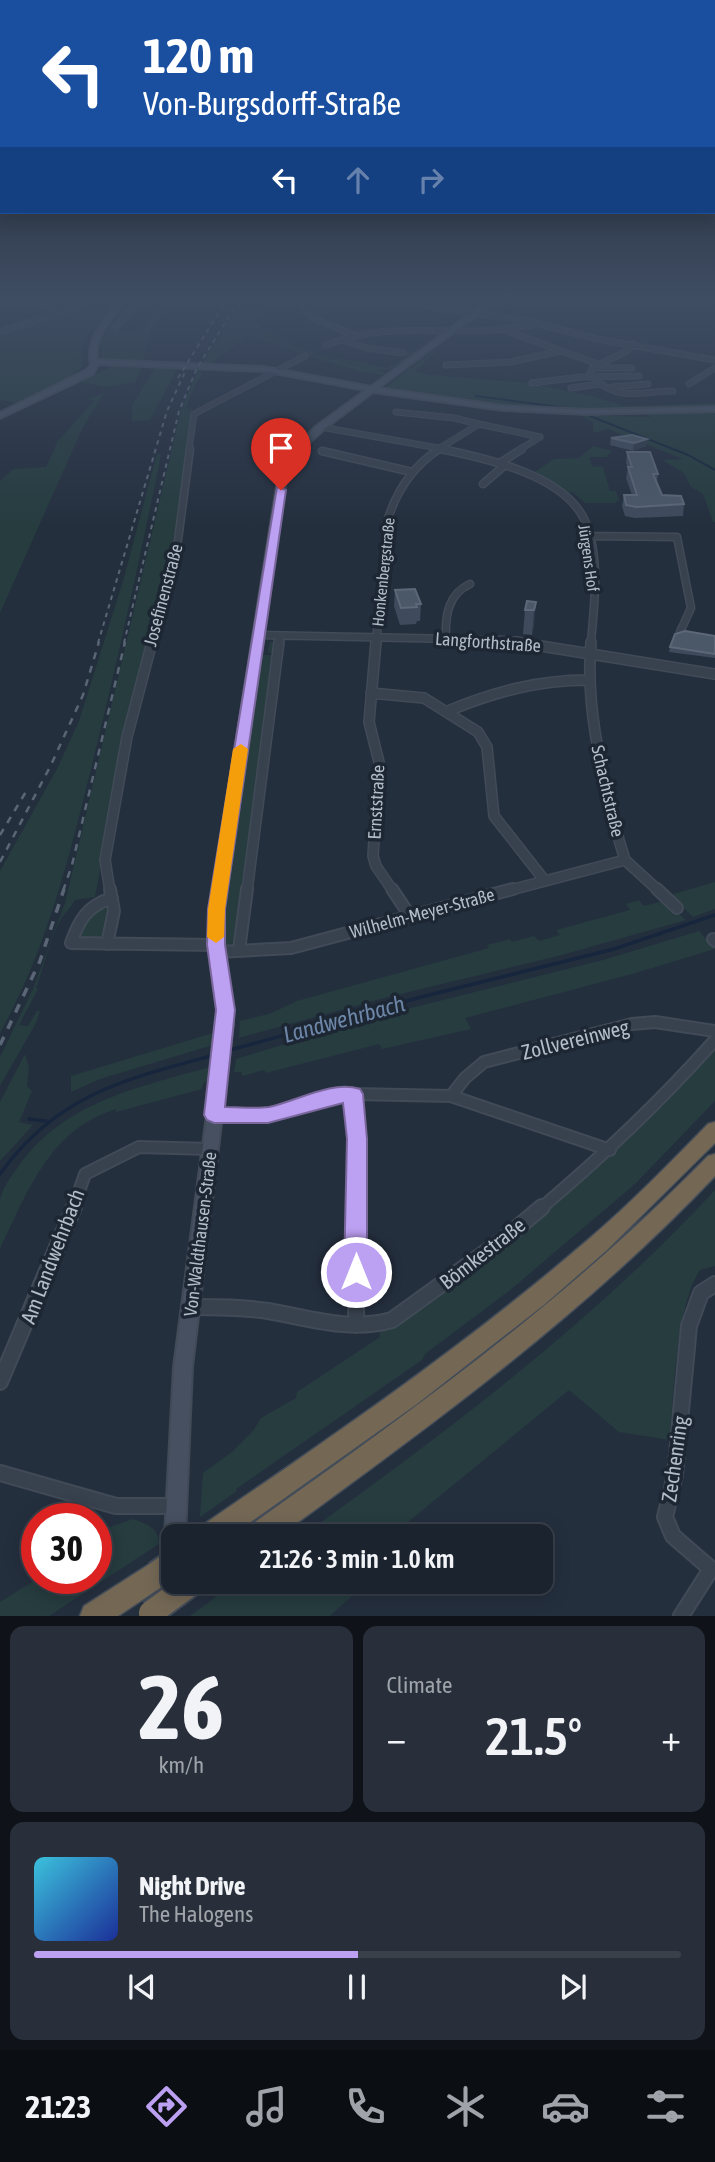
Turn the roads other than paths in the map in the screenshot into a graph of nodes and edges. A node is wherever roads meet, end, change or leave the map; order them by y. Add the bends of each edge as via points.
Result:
1 (80, 374) edge
2 (269, 374) edge
3 (292, 374) edge
4 (394, 374) edge
5 (705, 374) edge
6 (86, 375) edge
7 (639, 376) dead end
8 (592, 377) junction
9 (72, 382) junction
10 (532, 383) dead end
11 (600, 384) junction
12 (648, 384) dead end
13 (689, 384) dead end
14 (571, 387) dead end
15 (607, 387) junction
16 (372, 390) junction
17 (673, 391) dead end
18 (715, 409) edge
19 (396, 411) dead end
20 (0, 416) edge
21 (479, 424) junction
22 (320, 427) junction
23 (436, 449) junction
24 (322, 451) dead end
25 (503, 464) junction
26 (412, 472) junction
27 (483, 484) dead end
28 (589, 536) junction
29 (470, 584) dead end
30 (680, 632) edge
31 (259, 635) junction
32 (280, 636) junction
33 (377, 637) junction
34 (446, 638) junction
35 (589, 652) junction
36 (715, 674) edge
37 (588, 680) junction
38 (371, 694) junction
39 (448, 711) junction
40 (625, 860) junction
41 (545, 881) junction
42 (112, 898) junction
43 (677, 908) dead end
44 (410, 916) junction
45 (107, 944) junction
46 (216, 948) junction
47 (239, 950) junction
48 (715, 1031) edge
49 (715, 1041) edge
50 (353, 1094) junction
51 (451, 1096) junction
52 (214, 1115) junction
53 (715, 1130) edge
54 (210, 1149) junction
55 (610, 1150) junction
56 (715, 1162) edge
57 (715, 1284) edge
58 (191, 1307) junction
59 (356, 1325) junction
60 (0, 1382) edge
61 (0, 1473) edge
62 (178, 1506) junction
63 (176, 1524) edge
64 (227, 1524) edge
65 (274, 1524) edge
66 (161, 1567) edge
67 (161, 1587) edge
68 (179, 1594) edge
69 (154, 1615) edge
70 (94, 1616) edge
71 (681, 1616) edge

1 - 9 street
2 - 42 street, Josefinenstraße via 194,414 178,540 127,737 105,860
3 - 16 street
4 - 16 street, Von-Waldthausen-Straße
5 - 13 street
6 - 9 street
7 - 8 street
8 - 10 street
8 - 11 street
9 - 20 street
11 - 14 street
11 - 15 street
12 - 15 street
15 - 17 street via 639,395
16 - 18 street via 529,410
16 - 22 street, Von-Waldthausen-Straße
19 - 21 street
21 - 23 street, Honkenbergstraße
21 - 25 street via 540,437
22 - 23 street, Jürgens Hof
22 - 31 street, Von-Waldthausen-Straße via 298,449 282,479
23 - 25 street, Jürgens Hof
23 - 26 street, Honkenbergstraße
24 - 26 street
25 - 27 street
25 - 28 street, Jürgens Hof via 565,495 583,515
26 - 33 street, Honkenbergstraße via 389,509
28 - 30 street via 677,537 691,608
28 - 35 street, Jürgens Hof via 595,606
29 - 34 street via 461,588 448,607
31 - 32 street, Langforthstraße
31 - 46 street, Von-Waldthausen-Straße via 217,909
32 - 33 street, Langforthstraße
32 - 47 street
33 - 34 street, Langforthstraße
33 - 38 street, Ernststraße
34 - 35 street, Langforthstraße via 506,640
35 - 36 street, Langforthstraße
35 - 37 street, Schachtstraße
37 - 39 street via 511,688
37 - 40 street, Schachtstraße via 592,719
38 - 39 street via 418,696
38 - 44 street, Ernststraße via 369,728 379,762 374,861
39 - 41 street via 485,741 494,816
40 - 41 street, Wilhelm-Meyer-Straße
40 - 43 street, Schachtstraße
41 - 44 street, Wilhelm-Meyer-Straße
42 - 45 street, Josefinenstraße
42 - 45 street via 86,909 71,943
44 - 47 street, Wilhelm-Meyer-Straße via 285,949
45 - 46 street
46 - 47 street, Wilhelm-Meyer-Straße
46 - 52 street, Von-Waldthausen-Straße via 226,1010
48 - 51 street, Zollvereinweg via 655,1022 632,1024 484,1062
49 - 55 street, Bömkestraße
50 - 51 street
50 - 52 street via 268,1115
50 - 59 street
51 - 55 street
52 - 54 street, Von-Waldthausen-Straße
53 - 64 highway via 607,1237 531,1301 342,1445
54 - 58 street, Von-Waldthausen-Straße
54 - 60 street, Am Landwehrbach via 139,1147 85,1174
55 - 59 street, Bömkestraße via 504,1239 404,1312 381,1324
56 - 65 highway via 637,1240 512,1346
57 - 71 street, Zechenring via 701,1294 693,1311 676,1475 666,1511 675,1537 711,1569
58 - 59 street, Bömkestraße via 266,1310
58 - 62 street, Von-Waldthausen-Straße via 183,1367
61 - 62 street via 116,1506
62 - 63 street, Von-Waldthausen-Straße
66 - 70 highway
67 - 69 street
68 - 69 highway, bridge

